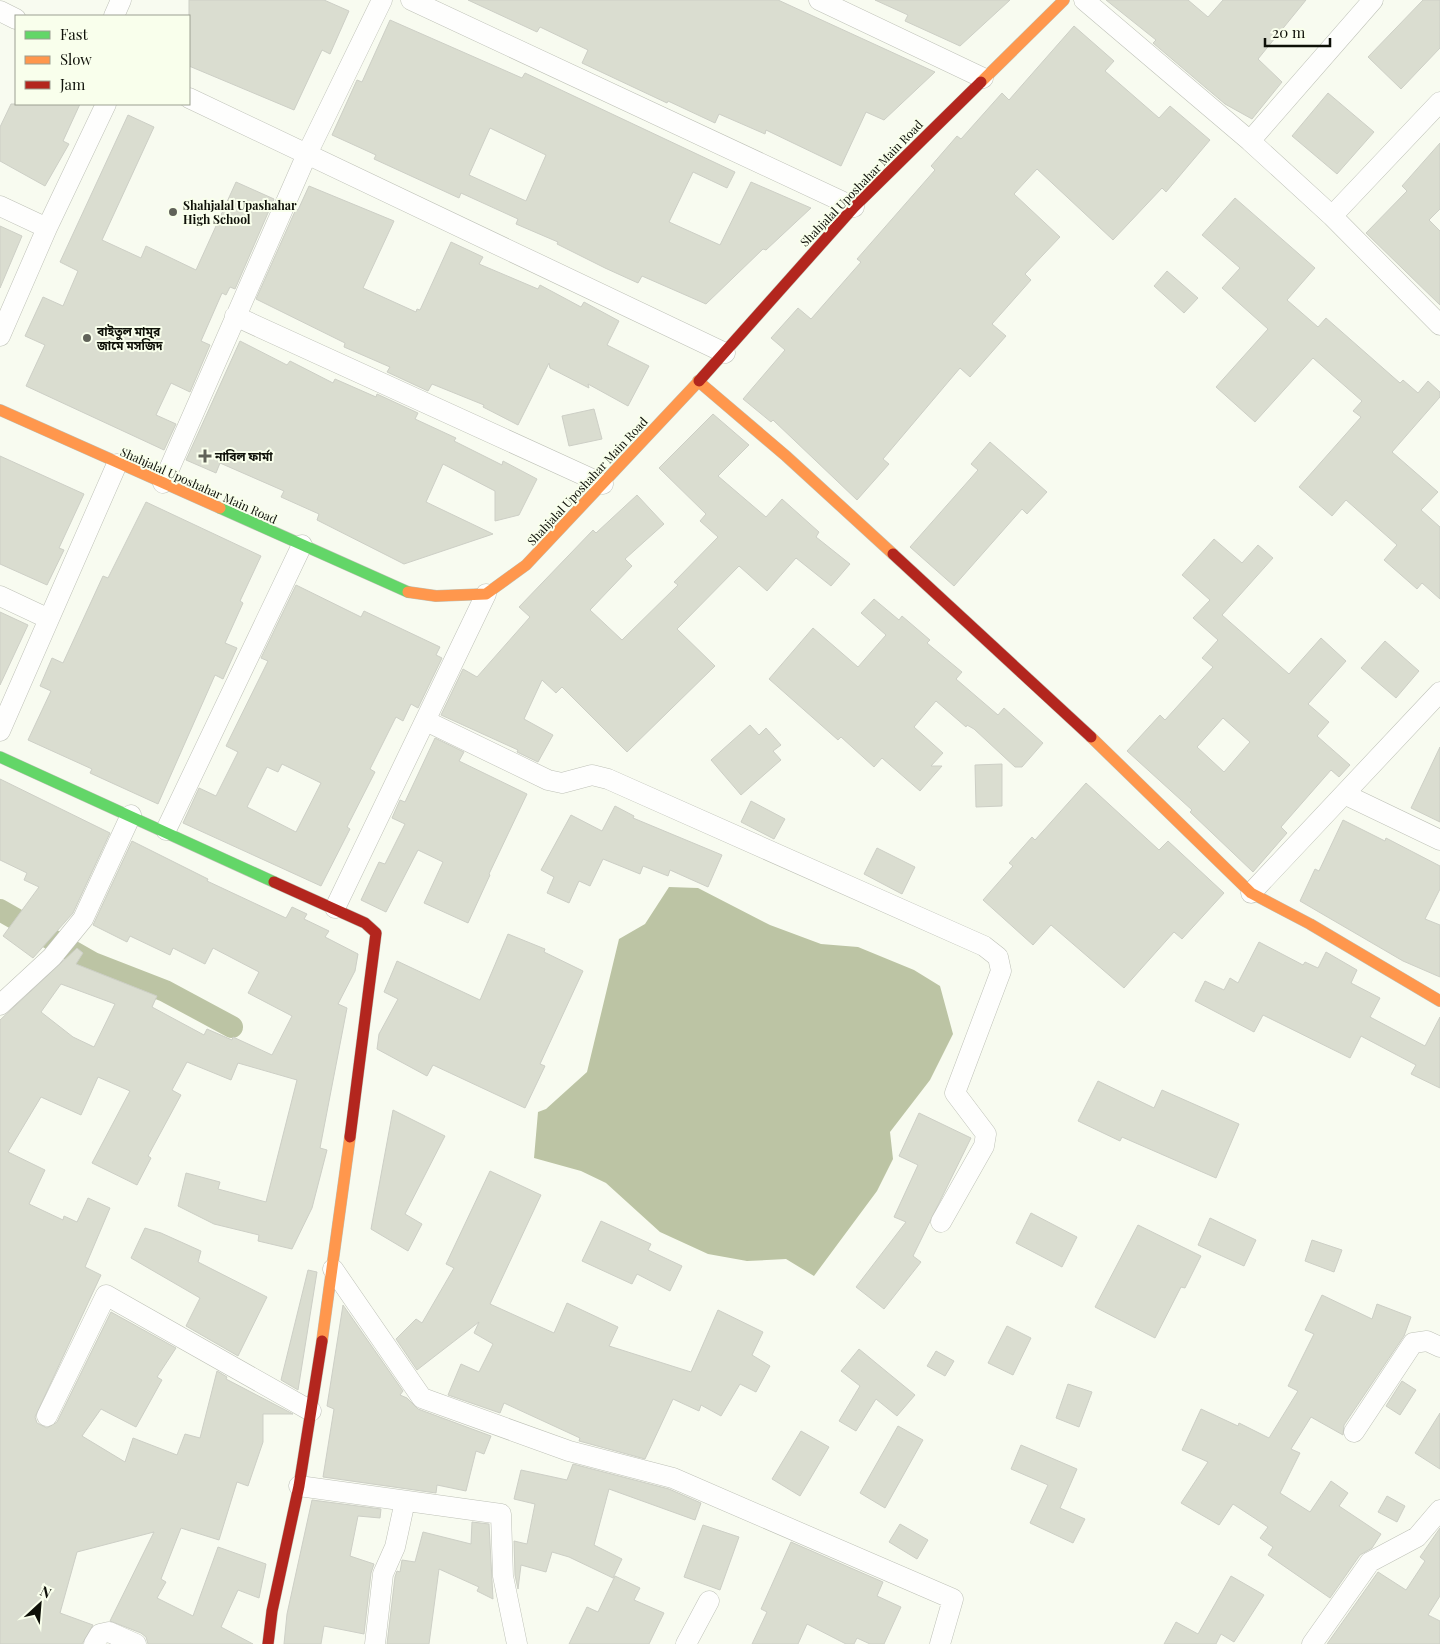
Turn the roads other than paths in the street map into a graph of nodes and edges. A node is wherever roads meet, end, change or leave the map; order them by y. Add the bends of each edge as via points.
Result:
1 (121, 0) edge
2 (382, 0) edge
3 (411, 0) edge
4 (819, 0) edge
5 (1064, 0) edge
6 (1084, 0) edge
7 (1373, 0) edge
8 (0, 11) edge
9 (114, 15) edge
10 (15, 18) edge
11 (983, 78) junction
12 (190, 98) edge
13 (1440, 102) edge
14 (106, 105) edge
15 (1250, 141) junction
16 (307, 154) junction
17 (0, 206) edge
18 (854, 207) junction
19 (1332, 216) junction
20 (47, 228) junction
21 (235, 316) junction
22 (1440, 325) edge
23 (0, 336) edge
24 (725, 353) junction
25 (698, 381) junction
26 (0, 410) edge
27 (117, 464) junction
28 (162, 483) junction
29 (603, 484) junction
30 (302, 545) junction
31 (486, 594) junction
32 (0, 596) edge
33 (49, 618) junction
34 (1440, 692) edge
35 (426, 721) junction
36 (0, 731) edge
37 (0, 757) edge
38 (1344, 794) junction
39 (131, 815) junction
40 (166, 830) junction
41 (1440, 840) edge
42 (1251, 893) junction
43 (335, 908) junction
44 (1440, 1001) edge
45 (0, 1005) edge
46 (941, 1222) dead end
47 (333, 1269) junction
48 (1440, 1346) edge
49 (311, 1411) junction
50 (47, 1416) dead end
51 (1354, 1432) dead end
52 (299, 1486) junction
53 (405, 1501) junction
54 (1440, 1510) edge
55 (709, 1601) dead end
56 (94, 1644) edge
57 (136, 1644) edge
58 (268, 1644) edge
59 (375, 1644) edge
60 (517, 1644) edge
61 (686, 1644) edge
62 (940, 1644) edge
63 (1312, 1644) edge

1 - 9 street
2 - 16 street
3 - 18 street
4 - 11 street
5 - 11 street, Shahjalal Uposhahar Main Road
6 - 15 street
7 - 15 street
8 - 10 street
11 - 18 street, Shahjalal Uposhahar Main Road
12 - 16 street
13 - 19 street
14 - 20 street
15 - 19 street
16 - 21 street
16 - 24 street
17 - 20 street
18 - 24 street, Shahjalal Uposhahar Main Road
19 - 22 street
20 - 23 street
21 - 28 street
21 - 29 street
24 - 25 street, Shahjalal Uposhahar Main Road
25 - 29 street, Shahjalal Uposhahar Main Road
25 - 42 street via 873,535 1102,748
26 - 27 street, Shahjalal Uposhahar Main Road
27 - 28 street, Shahjalal Uposhahar Main Road
27 - 33 street
28 - 30 street, Shahjalal Uposhahar Main Road
29 - 31 street, Shahjalal Uposhahar Main Road via 526,565
30 - 31 street, Shahjalal Uposhahar Main Road via 408,592 436,596
30 - 40 street
31 - 35 street
32 - 33 street
33 - 36 street
34 - 38 street
35 - 43 street
35 - 46 street via 548,780 562,783 592,775 608,779 984,946 998,957 1001,971 955,1093 986,1134 984,1146
37 - 39 street
38 - 41 street
38 - 42 street
39 - 40 street
39 - 45 street via 83,919 52,957
40 - 43 street
42 - 44 street
43 - 47 street via 366,923 376,933
47 - 49 street
47 - 62 street via 422,1398 569,1451 673,1478 953,1599
48 - 51 street via 1427,1341 1413,1343
49 - 50 street via 106,1296
49 - 52 street
52 - 53 street
52 - 58 street
53 - 59 street via 395,1548 383,1574
53 - 60 street via 502,1514 504,1576
54 - 63 street via 1417,1537 1370,1562
55 - 61 street
56 - 57 street via 100,1634 109,1632

